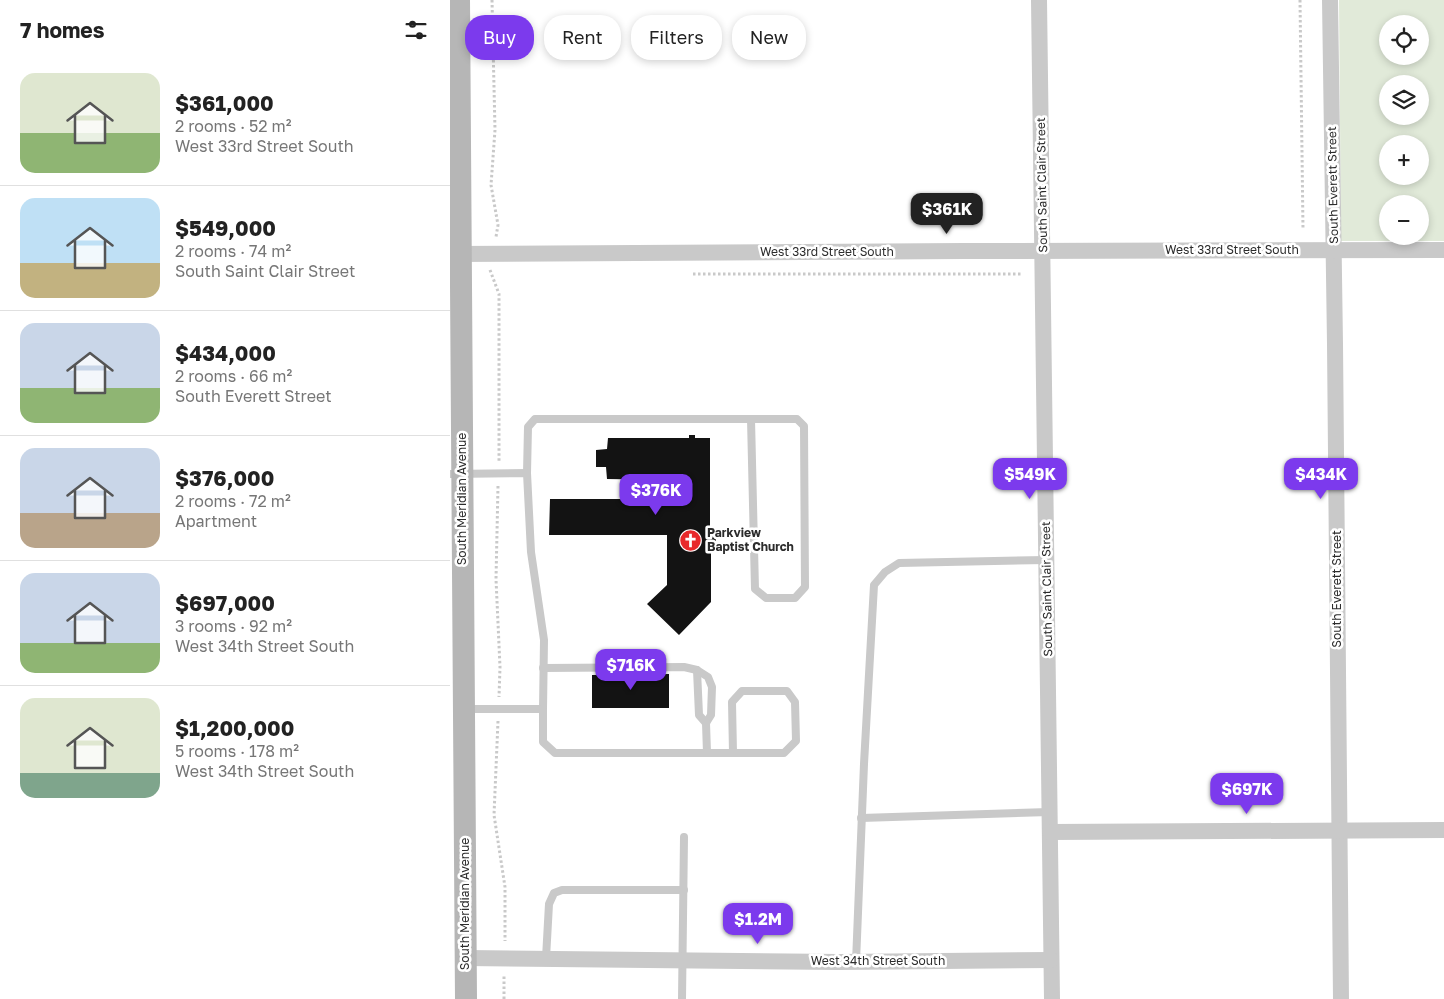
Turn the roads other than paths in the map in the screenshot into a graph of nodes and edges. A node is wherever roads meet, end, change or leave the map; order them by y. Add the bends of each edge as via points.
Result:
1 (459, 0) edge
2 (1039, 0) edge
3 (1330, 0) edge
4 (1042, 250) junction
5 (1334, 250) junction
6 (1444, 250) edge
7 (455, 254) edge
8 (750, 419) junction
9 (527, 473) junction
10 (456, 474) edge
11 (1046, 560) junction
12 (543, 668) junction
13 (697, 670) junction
14 (543, 709) junction
15 (462, 714) junction
16 (706, 723) junction
17 (707, 753) junction
18 (733, 753) junction
19 (1049, 812) junction
20 (862, 818) junction
21 (1339, 830) junction
22 (1444, 830) edge
23 (1050, 832) junction
24 (684, 837) dead end
25 (684, 890) junction
26 (546, 958) junction
27 (683, 960) junction
28 (1051, 960) junction
29 (856, 962) junction
30 (463, 968) junction
31 (466, 999) edge
32 (682, 999) edge
33 (1052, 999) edge
34 (1341, 999) edge

1 - 7 main road, South Meridian Avenue
2 - 4 street, South Saint Clair Street
3 - 5 street, South Everett Street
4 - 5 street, West 33rd Street South
4 - 7 street, West 33rd Street South
4 - 11 street, South Saint Clair Street
5 - 6 street, West 33rd Street South
5 - 21 street, South Everett Street
7 - 10 main road, South Meridian Avenue
8 - 8 lane via 797,419 804,426 805,587 795,598 766,598 755,588
8 - 9 lane via 535,419 528,427
9 - 10 lane
9 - 12 lane via 531,552 544,640
10 - 15 main road, South Meridian Avenue
11 - 19 street, South Saint Clair Street
11 - 20 lane via 899,563 874,585
12 - 13 lane via 684,667
12 - 14 lane
13 - 16 lane via 698,715
13 - 16 lane via 708,677 712,686 712,715
14 - 15 lane via 499,709
14 - 17 lane via 543,742 555,753
15 - 30 main road, South Meridian Avenue
16 - 17 lane
17 - 18 lane
18 - 18 lane via 784,753 796,741 795,702 787,691 742,691 732,702
19 - 20 lane
19 - 23 street, South Saint Clair Street
20 - 29 lane
21 - 22 street
21 - 23 street
21 - 34 street, South Everett Street
23 - 28 street, South Saint Clair Street
24 - 25 lane
25 - 26 lane via 562,890 554,893 549,904
25 - 27 lane
26 - 27 street, West 34th Street South
26 - 30 street, West 34th Street South via 504,958
27 - 29 street, West 34th Street South
27 - 32 lane
28 - 29 street, West 34th Street South
28 - 33 street, South Saint Clair Street
30 - 31 main road, South Meridian Avenue

